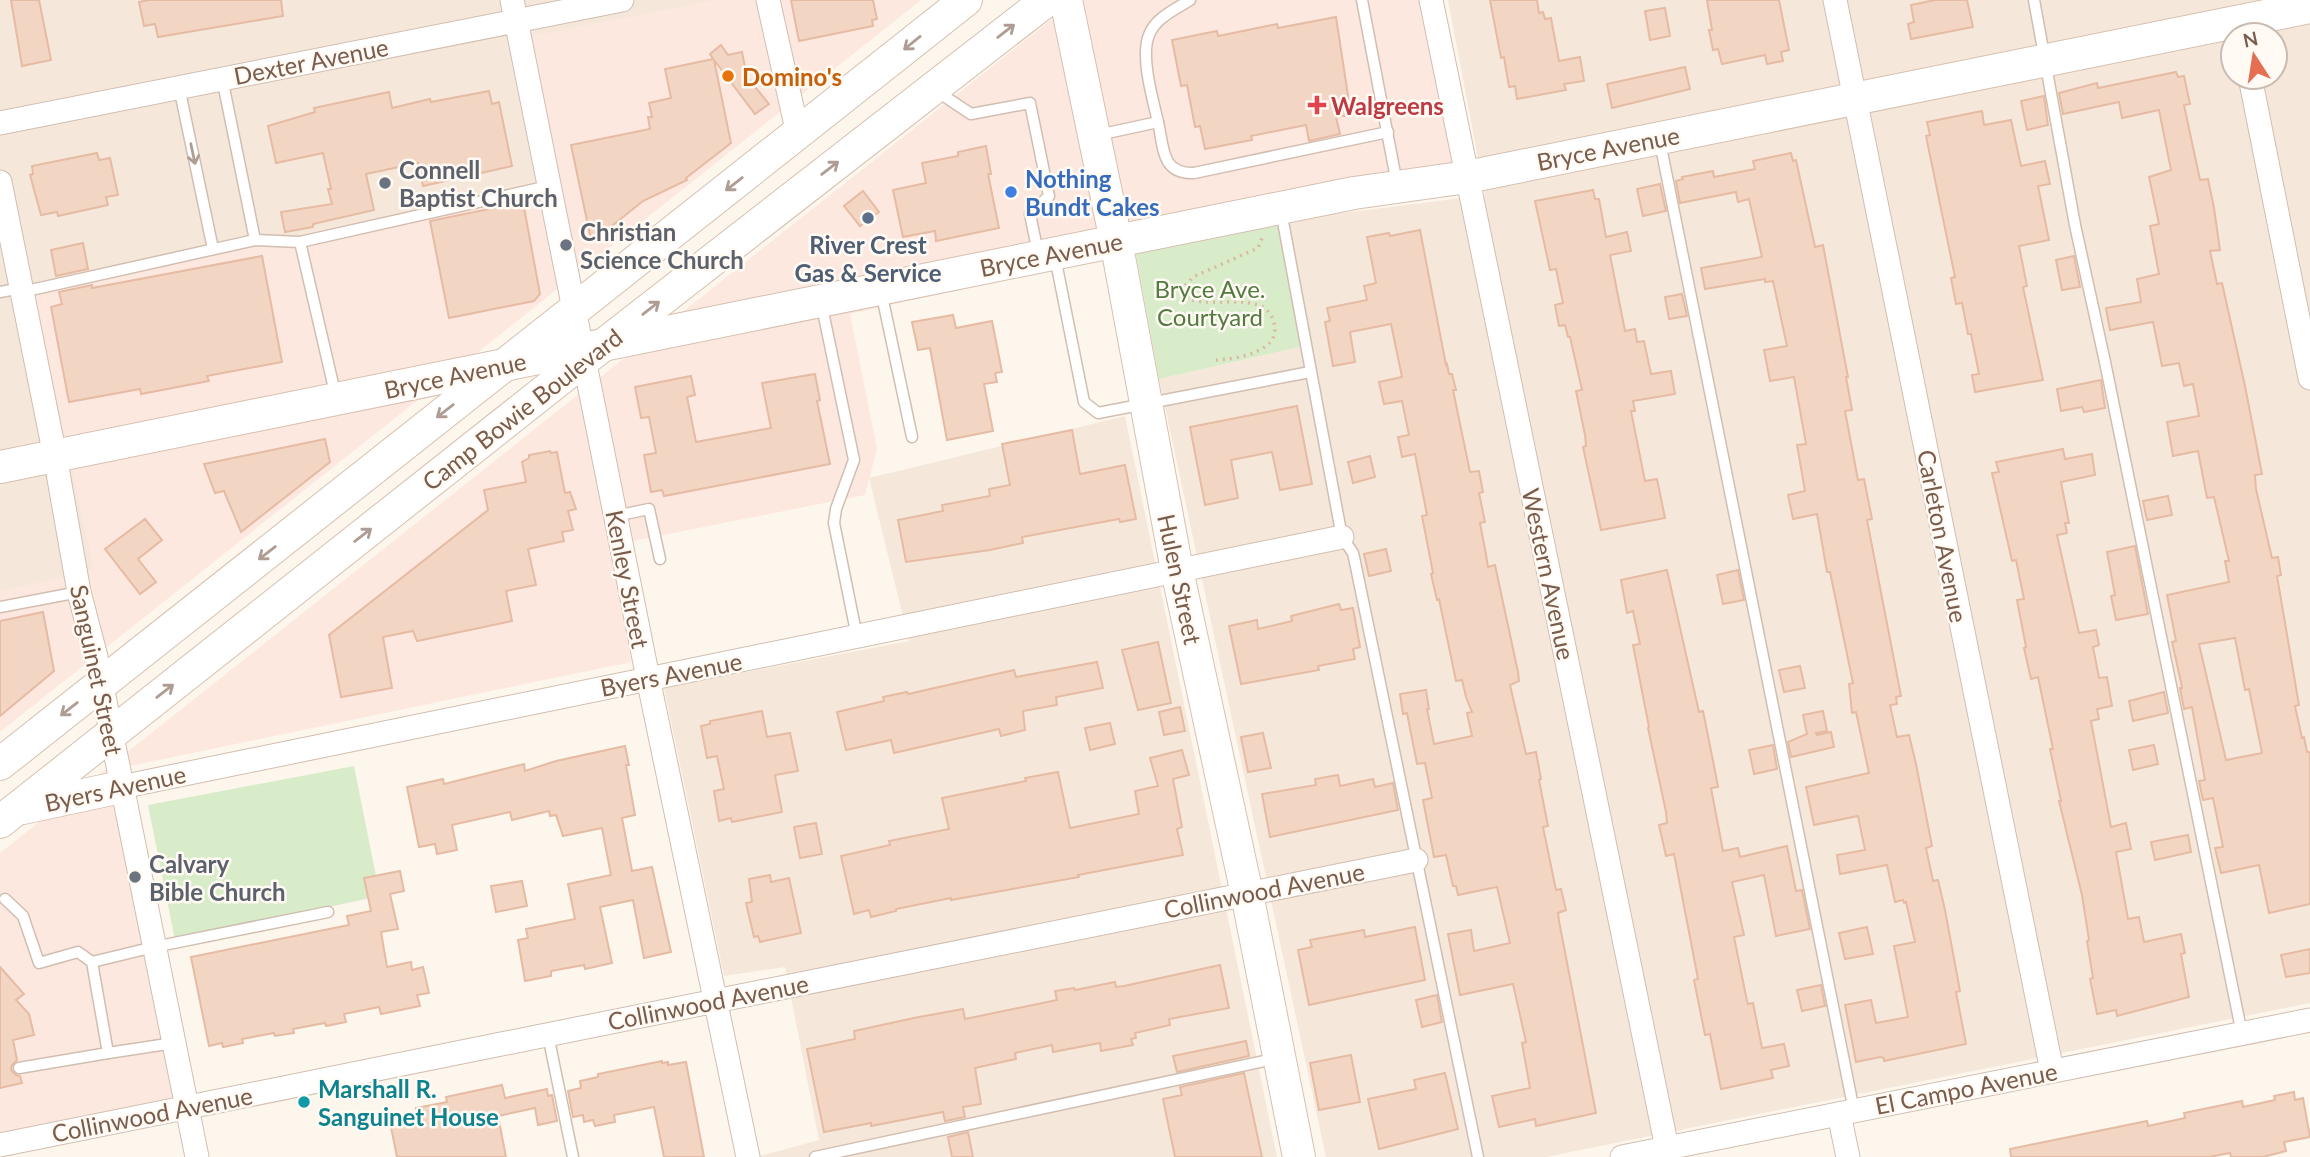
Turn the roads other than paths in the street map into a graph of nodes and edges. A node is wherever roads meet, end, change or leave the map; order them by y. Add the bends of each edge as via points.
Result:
1 (622, 0) edge
2 (768, 0) edge
3 (1047, 0) edge
4 (1066, 0) edge
5 (1190, 0) edge
6 (1362, 0) edge
7 (1431, 0) edge
8 (1835, 0) edge
9 (2034, 0) edge
10 (960, 2) edge
11 (2310, 7) edge
12 (514, 10) edge
13 (2238, 19) edge
14 (2046, 61) junction
15 (222, 78) junction
16 (179, 87) junction
17 (933, 88) junction
18 (2253, 91) edge
19 (1855, 100) junction
20 (1158, 122) junction
21 (0, 124) edge
22 (1388, 132) junction
23 (798, 134) junction
24 (1095, 136) junction
25 (1659, 138) junction
26 (1467, 177) junction
27 (0, 181) edge
28 (549, 186) junction
29 (1398, 187) junction
30 (1280, 208) junction
31 (255, 240) junction
32 (1116, 241) junction
33 (299, 242) junction
34 (213, 249) junction
35 (1047, 255) junction
36 (880, 289) junction
37 (15, 291) edge
38 (820, 300) junction
39 (575, 308) junction
40 (590, 352) junction
41 (504, 365) junction
42 (1311, 372) junction
43 (2310, 377) edge
44 (337, 399) junction
45 (1145, 404) junction
46 (912, 437) dead end
47 (55, 456) junction
48 (0, 467) edge
49 (615, 516) junction
50 (1342, 537) junction
51 (660, 559) dead end
52 (1177, 570) junction
53 (79, 592) junction
54 (0, 607) edge
55 (858, 637) junction
56 (648, 678) junction
57 (102, 684) junction
58 (112, 734) junction
59 (0, 764) edge
60 (121, 787) junction
61 (5, 814) edge
62 (1416, 860) junction
63 (1247, 894) junction
64 (2, 898) edge
65 (328, 912) dead end
66 (154, 947) junction
67 (92, 962) junction
68 (716, 1000) junction
69 (2310, 1020) edge
70 (2242, 1034) junction
71 (548, 1035) junction
72 (174, 1043) junction
73 (108, 1053) junction
74 (1279, 1058) junction
75 (19, 1068) dead end
76 (2052, 1071) junction
77 (187, 1107) junction
78 (1847, 1112) junction
79 (0, 1145) edge
80 (1667, 1148) junction
81 (197, 1157) edge
82 (573, 1157) edge
83 (748, 1157) edge
84 (815, 1157) edge
85 (1299, 1157) edge
86 (1478, 1157) edge
87 (1622, 1157) edge
88 (1848, 1157) edge

1 - 12 street, Dexter Avenue
2 - 23 street
17 -> 3 main road, Camp Bowie Boulevard
4 - 24 main road, Hulen Street
5 - 20 lane via 1162,18 1149,34 1146,54
6 - 22 lane
7 - 26 street, Western Avenue
8 - 19 street, Carleton Avenue
9 - 14 lane
10 -> 23 main road, Camp Bowie Boulevard
11 - 13 main road, Bryce Avenue
12 - 15 street, Dexter Avenue
12 - 28 street, Kenley Street
13 - 14 main road, Bryce Avenue
14 - 19 main road, Bryce Avenue
14 - 70 lane via 2075,225
15 - 16 street, Dexter Avenue
15 - 31 lane
16 - 21 street, Dexter Avenue
16 -> 34 lane
17 - 35 lane via 971,114 1030,103 1049,196 1030,214
40 -> 17 main road, Camp Bowie Boulevard
18 - 43 street
19 - 25 main road, Bryce Avenue
19 - 76 street, Carleton Avenue
20 - 22 lane via 1168,165 1182,173
20 - 24 lane
22 - 29 lane
23 -> 39 main road, Camp Bowie Boulevard
24 - 32 main road, Hulen Street
25 - 26 main road, Bryce Avenue
25 - 78 lane
26 - 29 main road, Bryce Avenue
26 - 80 street, Western Avenue
27 - 37 street, Sanguinet Street
28 - 33 lane
28 - 39 street, Kenley Street
29 - 30 main road, Bryce Avenue
30 - 32 main road, Bryce Avenue
30 - 42 lane
31 - 33 lane
31 - 34 lane
32 - 35 main road, Bryce Avenue
32 - 45 main road, Hulen Street
33 - 44 lane
34 - 37 lane
35 - 36 main road, Bryce Avenue
35 - 45 lane via 1084,402 1098,413
36 - 38 main road, Bryce Avenue
36 - 46 lane
37 - 47 street, Sanguinet Street
38 - 40 main road, Bryce Avenue
38 - 55 lane via 853,460 834,523
39 - 40 street, Kenley Street
39 - 41 main road, Camp Bowie Boulevard
40 - 41 main road, Bryce Avenue
40 - 49 street, Kenley Street
58 -> 40 main road, Camp Bowie Boulevard
41 - 44 main road, Bryce Avenue
41 -> 57 main road, Camp Bowie Boulevard
42 - 45 lane
42 - 50 lane
44 - 47 main road, Bryce Avenue
45 - 52 main road, Hulen Street
47 - 48 main road, Bryce Avenue
47 - 53 street, Sanguinet Street
49 - 51 lane via 649,509
49 - 56 street, Kenley Street
50 - 52 street, Byers Avenue
50 - 62 lane via 1353,553
52 - 55 street, Byers Avenue
52 - 63 main road, Hulen Street
53 - 54 lane
53 - 57 street, Sanguinet Street
55 - 56 street, Byers Avenue
56 - 60 street, Byers Avenue
56 - 68 street, Kenley Street
57 - 58 street, Sanguinet Street
57 -> 59 main road, Camp Bowie Boulevard
58 - 60 street, Sanguinet Street
58 - 61 main road, Camp Bowie Boulevard
60 - 61 main road, Byers Avenue
60 - 66 street, Sanguinet Street
62 - 63 street, Collinwood Avenue
62 - 86 lane
63 - 68 street, Collinwood Avenue
63 - 74 main road, Hulen Street
64 - 67 lane via 23,916 39,963 78,952
65 - 66 lane
66 - 67 lane
66 - 72 street, Sanguinet Street
67 - 73 lane
68 - 71 street, Collinwood Avenue
68 - 83 street, Kenley Street
69 - 70 street, El Campo Avenue
70 - 76 street, El Campo Avenue
71 - 77 street, Collinwood Avenue
71 - 82 lane
72 - 73 lane
72 - 77 street, Sanguinet Street
73 - 75 lane
74 - 84 lane
74 - 85 main road, Hulen Street
76 - 78 street, El Campo Avenue
77 - 79 street, Collinwood Avenue
77 - 81 street, Sanguinet Street
78 - 80 street, El Campo Avenue
78 - 88 street
80 - 87 street, El Campo Avenue

